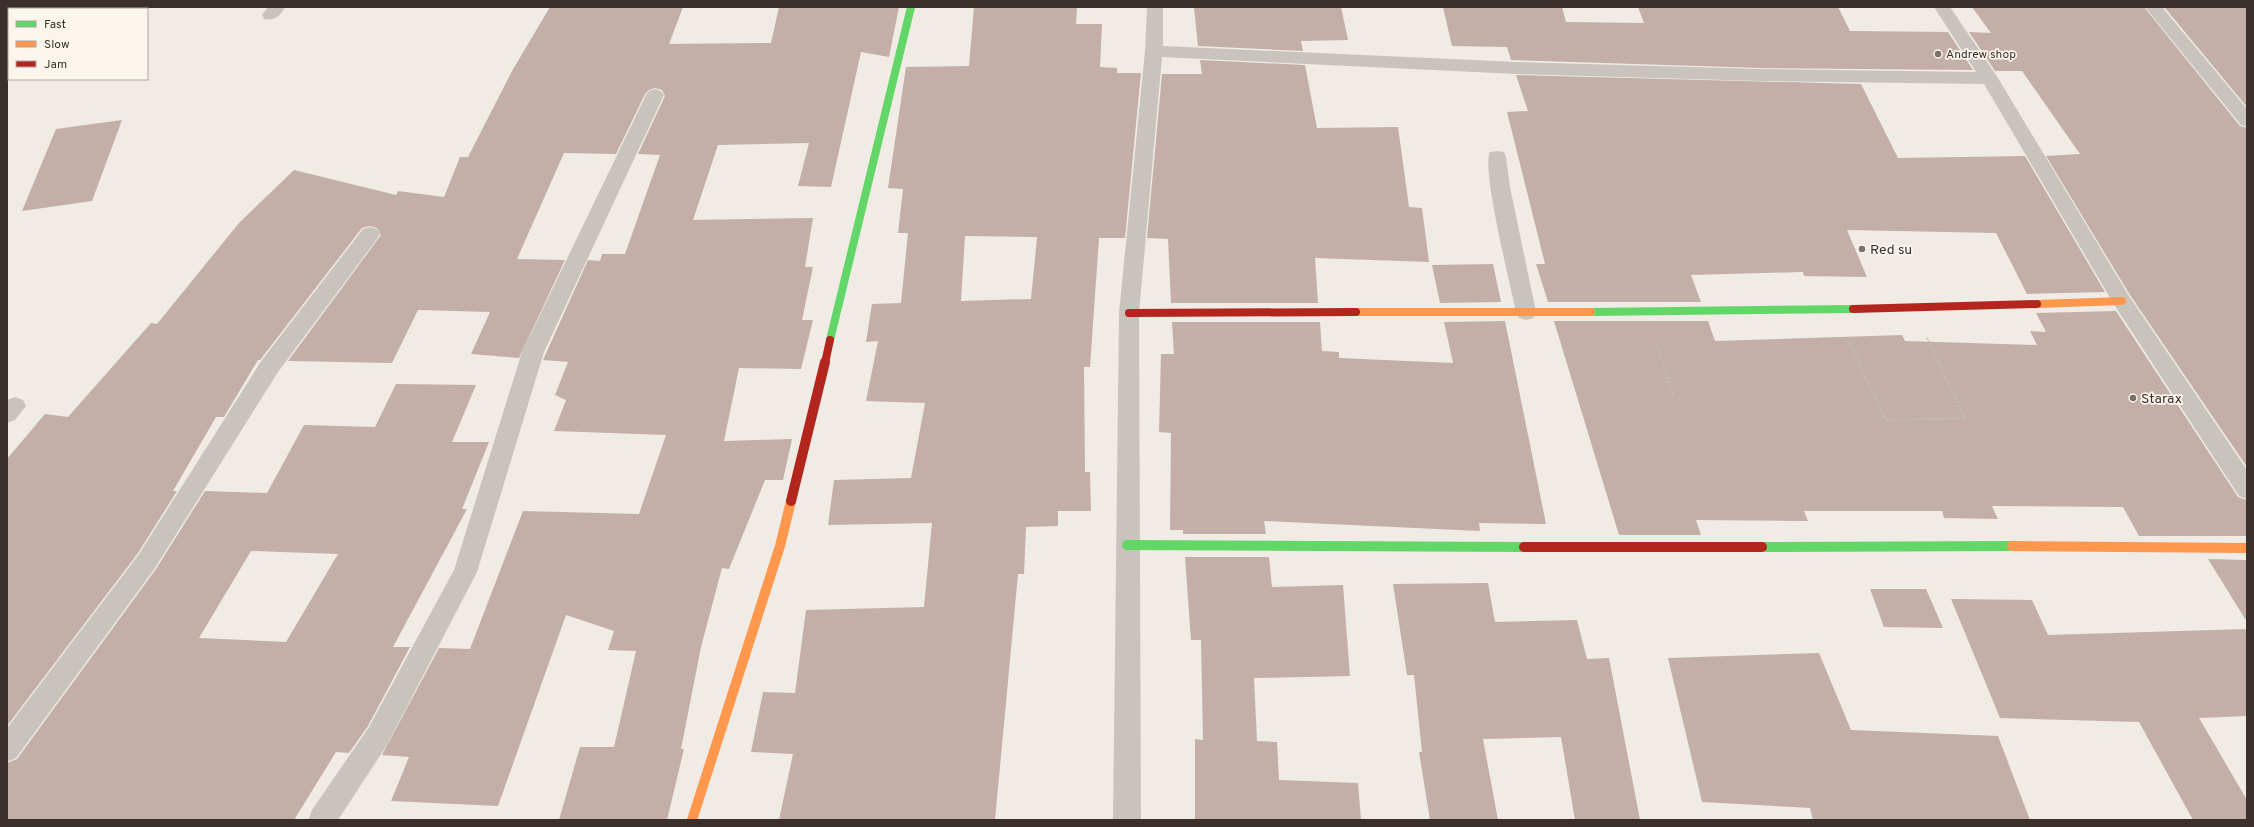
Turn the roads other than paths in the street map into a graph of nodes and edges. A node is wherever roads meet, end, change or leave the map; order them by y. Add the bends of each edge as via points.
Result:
1 (911, 7) edge
2 (1155, 7) edge
3 (1942, 7) edge
4 (2153, 7) edge
5 (1154, 51) junction
6 (1989, 78) junction
7 (655, 96) dead end
8 (2247, 121) edge
9 (1496, 156) dead end
10 (370, 234) dead end
11 (2122, 301) junction
12 (1526, 312) junction
13 (1129, 313) junction
14 (2247, 489) edge
15 (1127, 545) junction
16 (2247, 548) edge
17 (7, 749) edge
18 (322, 820) edge
19 (692, 820) edge
20 (1127, 820) edge

1 - 19 street via 780,546
2 - 5 street
3 - 6 street
4 - 8 street
5 - 6 street via 1517,68
5 - 13 street
6 - 11 street
7 - 18 street via 533,352 465,572 378,736
9 - 12 street
10 - 17 street via 270,366 147,561
11 - 12 street via 1834,309
11 - 14 street
12 - 13 street
13 - 15 street
15 - 16 street
15 - 20 street

